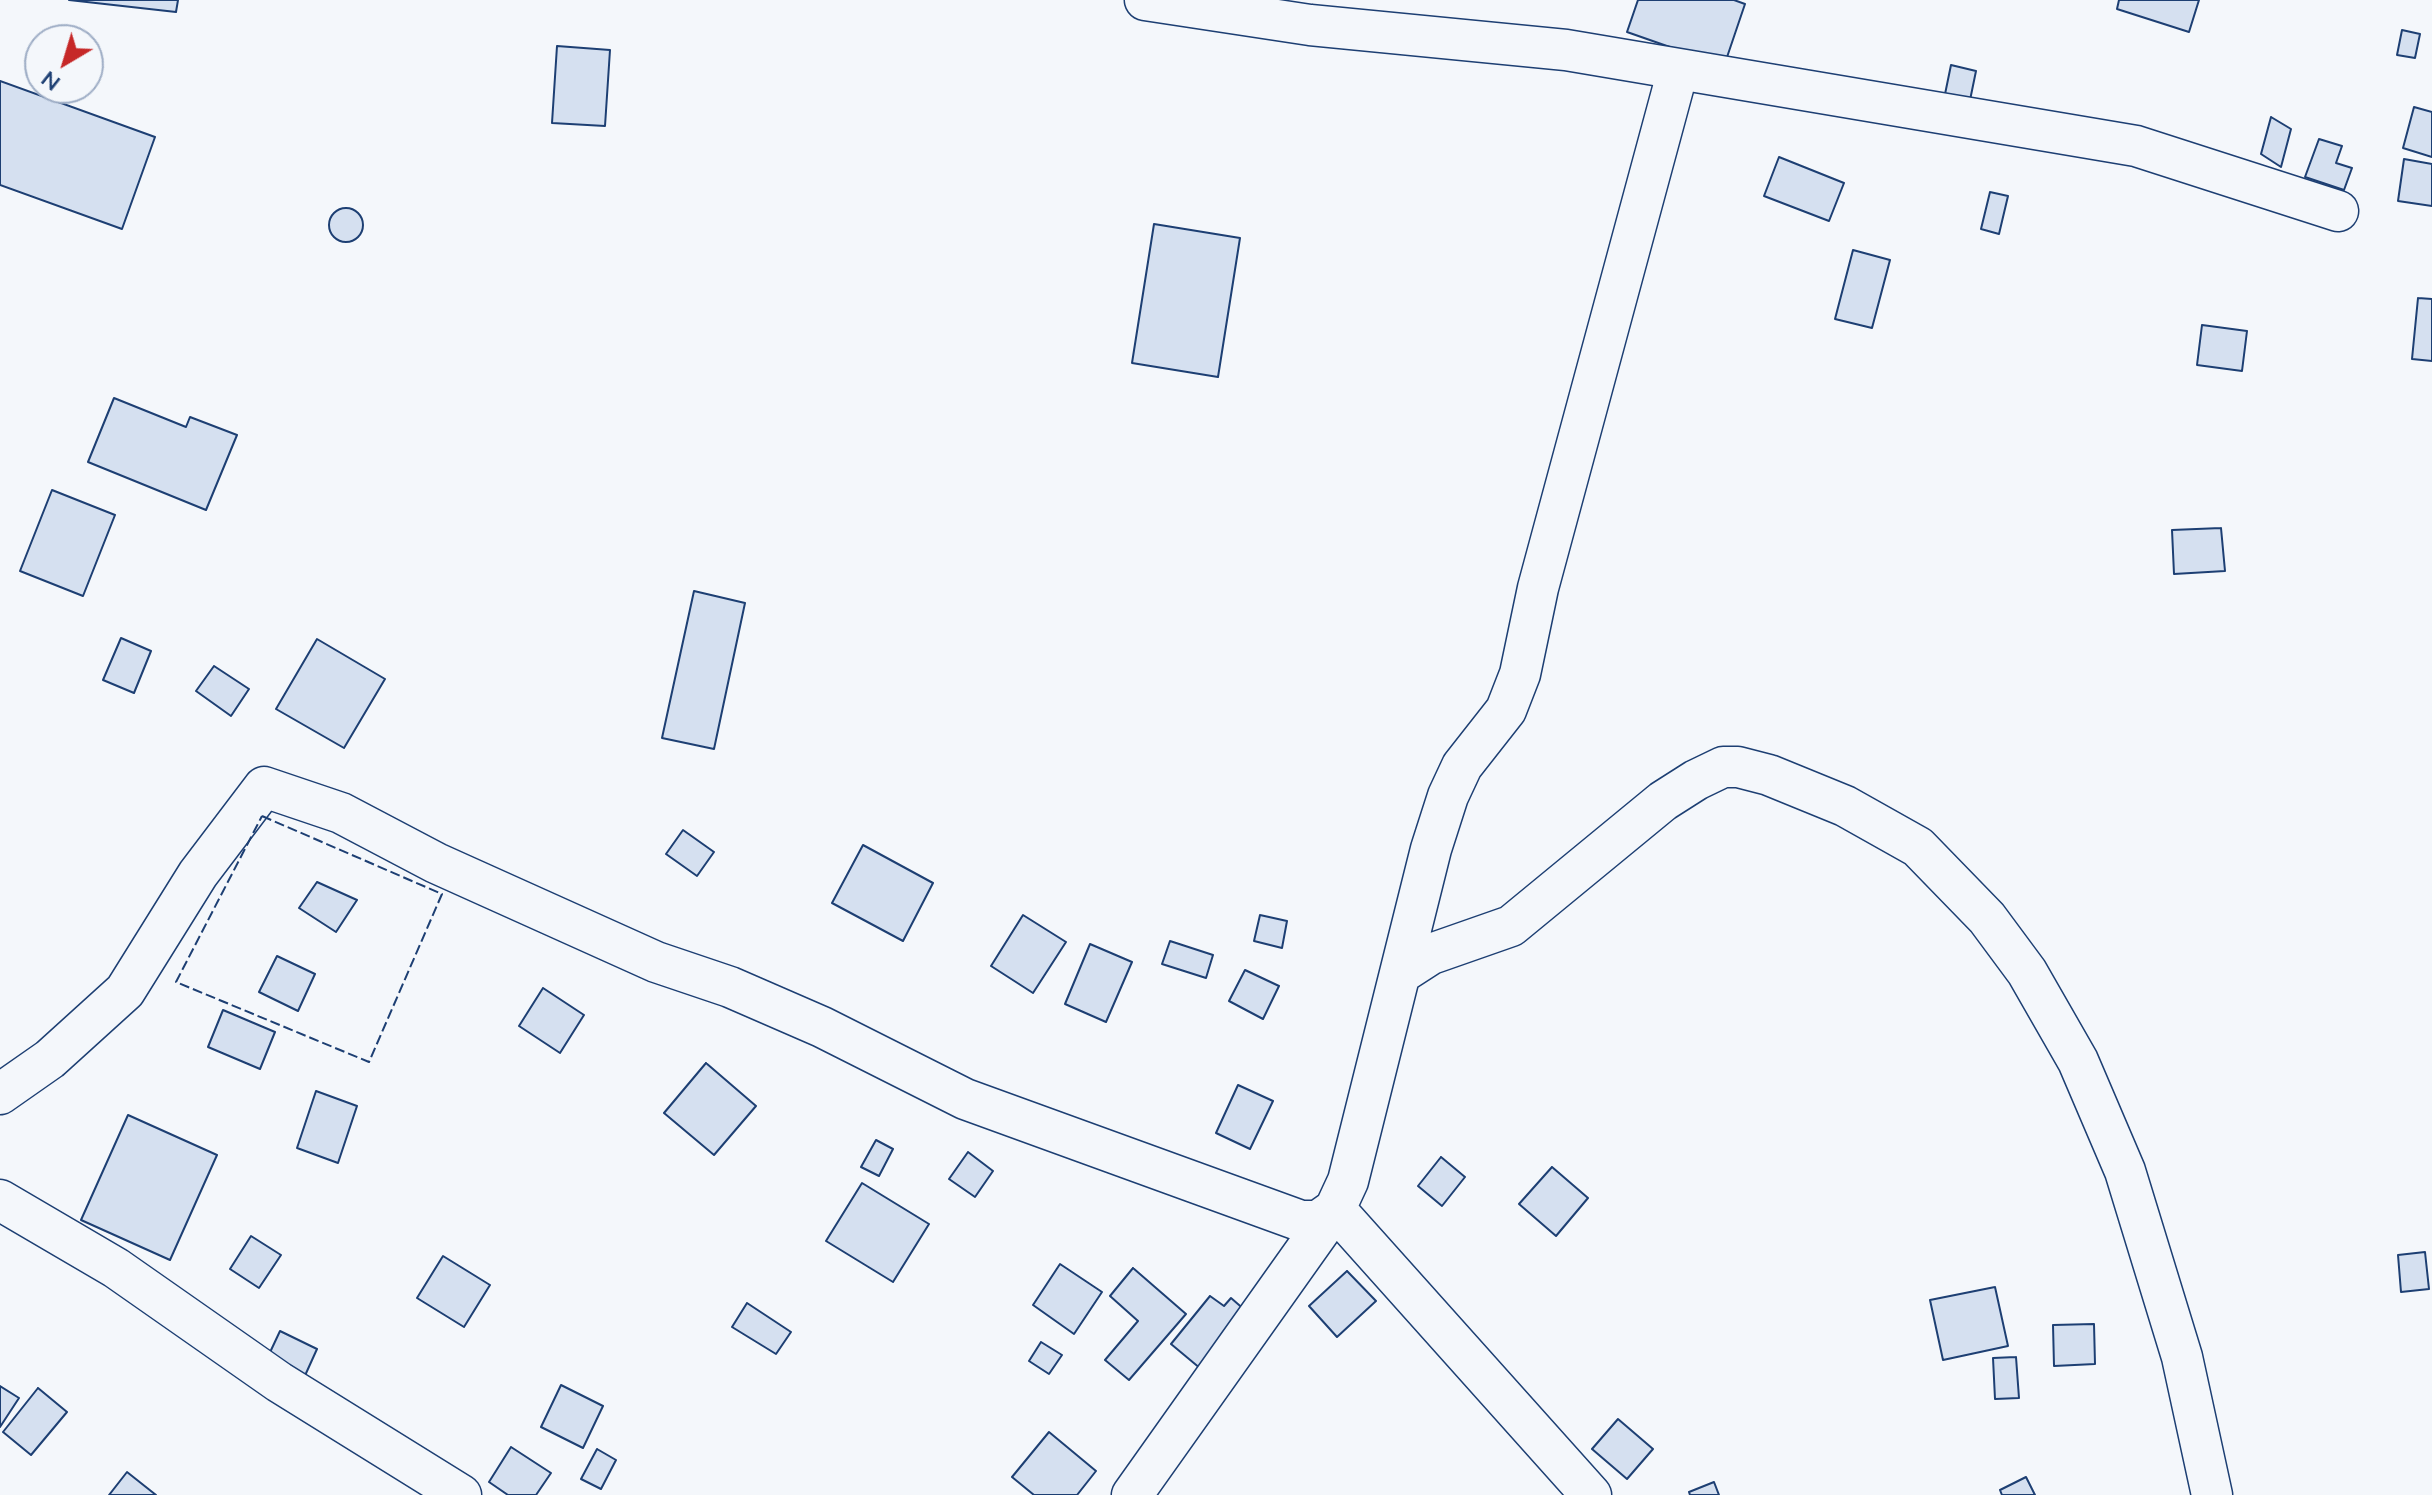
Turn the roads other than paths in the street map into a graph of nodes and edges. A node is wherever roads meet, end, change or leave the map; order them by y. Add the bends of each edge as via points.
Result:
1 (1145, 0) edge
2 (1314, 12) edge
3 (1678, 70) junction
4 (2338, 211) dead end
5 (1400, 974) junction
6 (0, 1094) edge
7 (0, 1200) edge
8 (1335, 1209) junction
9 (461, 1495) edge
10 (1132, 1495) edge
11 (1591, 1495) edge
12 (2212, 1495) edge

1 - 2 street
2 - 3 street
3 - 4 street via 2136,146
3 - 5 street via 1538,588 1520,674 1506,710 1462,766 1448,796
5 - 8 street via 1348,1181
5 - 12 street via 1431,954 1511,926 1663,801 1723,767 1769,775 1832,801 1918,847 1995,928 2078,1061 2125,1171 2182,1357
6 - 8 street via 50,1059 125,991 198,874 264,787 341,813 436,863 656,962 822,1027 965,1099 1301,1221 1318,1221
7 - 9 street via 116,1268 279,1382
8 - 10 street
8 - 11 street

